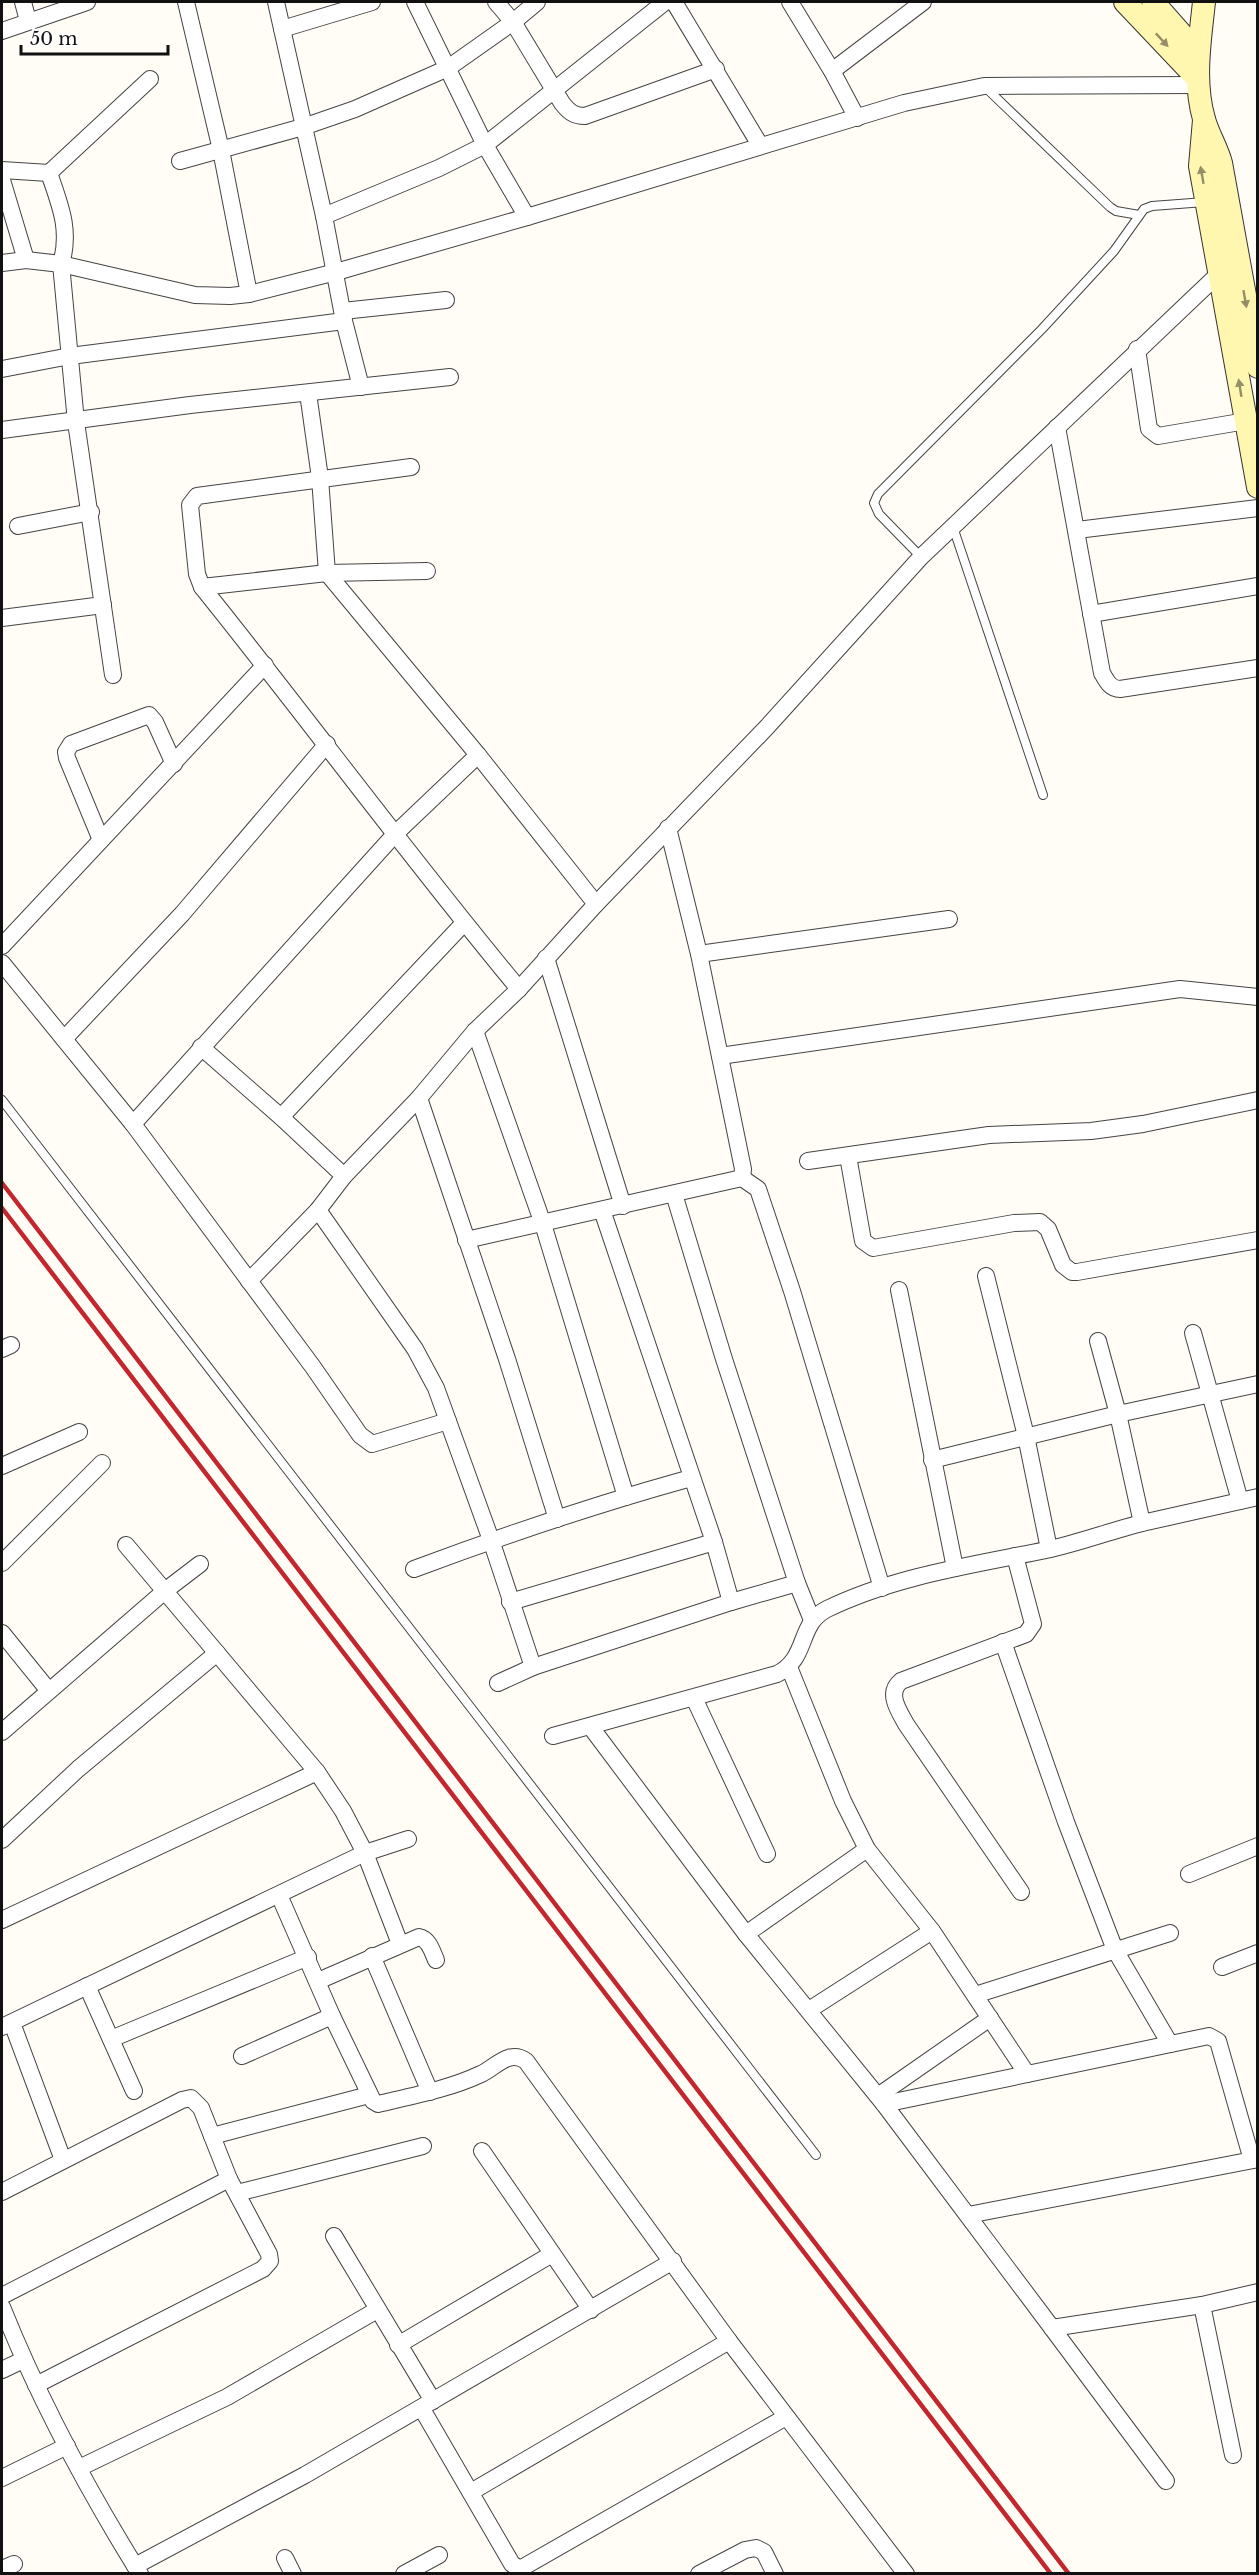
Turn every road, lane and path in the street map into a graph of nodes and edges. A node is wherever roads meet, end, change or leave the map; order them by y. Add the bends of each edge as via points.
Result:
1 (23, 2) edge
2 (87, 2) edge
3 (186, 2) edge
4 (276, 2) edge
5 (372, 2) edge
6 (415, 2) edge
7 (496, 2) edge
8 (537, 2) edge
9 (665, 2) edge
10 (674, 2) edge
11 (923, 2) edge
12 (1125, 2) edge
13 (1153, 2) edge
14 (1204, 2) edge
15 (797, 4) edge
16 (28, 21) junction
17 (513, 22) junction
18 (282, 29) junction
19 (2, 32) edge
20 (1198, 53) junction
21 (448, 68) junction
22 (716, 69) junction
23 (832, 70) junction
24 (150, 79) dead end
25 (1198, 82) junction
26 (984, 86) junction
27 (555, 92) junction
28 (857, 118) junction
29 (1204, 120) junction
30 (303, 128) junction
31 (485, 145) junction
32 (760, 145) junction
33 (221, 150) junction
34 (180, 161) dead end
35 (2, 170) edge
36 (49, 173) junction
37 (2, 180) edge
38 (1207, 202) junction
39 (1139, 215) junction
40 (324, 216) junction
41 (527, 217) junction
42 (26, 260) junction
43 (2, 263) edge
44 (61, 264) junction
45 (1229, 265) junction
46 (336, 273) junction
47 (249, 294) junction
48 (446, 300) dead end
49 (344, 316) junction
50 (1137, 349) junction
51 (70, 356) junction
52 (1257, 367) edge
53 (2, 369) edge
54 (450, 376) dead end
55 (361, 387) junction
56 (308, 393) junction
57 (1246, 421) junction
58 (76, 422) junction
59 (1057, 427) junction
60 (2, 430) edge
61 (411, 467) dead end
62 (320, 478) junction
63 (1257, 487) edge
64 (1257, 508) edge
65 (90, 512) junction
66 (18, 526) dead end
67 (953, 526) junction
68 (1077, 530) junction
69 (921, 557) junction
70 (428, 571) dead end
71 (327, 573) junction
72 (202, 586) junction
73 (1257, 586) edge
74 (102, 604) junction
75 (1091, 614) junction
76 (2, 618) edge
77 (265, 665) junction
78 (1257, 668) edge
79 (113, 675) dead end
80 (327, 744) junction
81 (478, 755) junction
82 (174, 764) junction
83 (1043, 795) dead end
84 (668, 828) junction
85 (396, 833) junction
86 (101, 840) junction
87 (596, 904) junction
88 (949, 919) dead end
89 (464, 923) junction
90 (2, 946) edge
91 (699, 954) junction
92 (546, 957) junction
93 (2, 963) edge
94 (519, 989) junction
95 (1257, 997) edge
96 (475, 1031) junction
97 (64, 1039) junction
98 (201, 1047) junction
99 (720, 1056) junction
100 (419, 1098) junction
101 (2, 1100) edge
102 (1257, 1100) edge
103 (281, 1116) junction
104 (133, 1125) junction
105 (848, 1156) junction
106 (808, 1161) dead end
107 (344, 1176) junction
108 (742, 1178) junction
109 (674, 1194) junction
110 (623, 1206) junction
111 (318, 1210) junction
112 (602, 1210) junction
113 (543, 1224) junction
114 (466, 1240) junction
115 (1257, 1240) edge
116 (986, 1276) dead end
117 (249, 1281) junction
118 (899, 1290) dead end
119 (1193, 1333) dead end
120 (1098, 1341) dead end
121 (1257, 1384) edge
122 (1210, 1395) junction
123 (1118, 1414) junction
124 (448, 1421) junction
125 (79, 1432) dead end
126 (1026, 1436) junction
127 (932, 1460) junction
128 (102, 1463) dead end
129 (2, 1466) edge
130 (691, 1478) junction
131 (626, 1497) junction
132 (1257, 1497) edge
133 (1240, 1501) junction
134 (556, 1519) junction
135 (1142, 1523) junction
136 (491, 1540) junction
137 (714, 1542) junction
138 (126, 1545) dead end
139 (1049, 1549) junction
140 (1015, 1556) junction
141 (2, 1563) edge
142 (200, 1563) dead end
143 (955, 1568) junction
144 (414, 1569) dead end
145 (797, 1583) junction
146 (882, 1588) junction
147 (166, 1590) junction
148 (510, 1602) junction
149 (731, 1602) junction
150 (812, 1620) junction
151 (2, 1633) edge
152 (1003, 1642) junction
153 (217, 1653) junction
154 (533, 1667) junction
155 (789, 1667) junction
156 (498, 1683) dead end
157 (49, 1691) junction
158 (694, 1698) junction
159 (590, 1726) junction
160 (2, 1732) edge
161 (553, 1736) dead end
162 (317, 1772) junction
163 (408, 1839) dead end
164 (2, 1840) edge
165 (1257, 1846) edge
166 (867, 1849) junction
167 (365, 1853) junction
168 (767, 1854) dead end
169 (1189, 1874) dead end
170 (1021, 1892) dead end
171 (279, 1895) junction
172 (2, 1920) edge
173 (932, 1931) junction
174 (1170, 1933) dead end
175 (746, 1934) junction
176 (400, 1944) junction
177 (1115, 1950) junction
178 (1257, 1953) edge
179 (372, 1956) junction
180 (308, 1957) junction
181 (436, 1960) dead end
182 (1222, 1967) dead end
183 (318, 1981) junction
184 (87, 1986) junction
185 (975, 1995) junction
186 (809, 2010) junction
187 (332, 2016) junction
188 (990, 2018) junction
189 (7, 2025) edge
190 (111, 2039) junction
191 (1170, 2044) junction
192 (242, 2056) dead end
193 (1027, 2074) junction
194 (134, 2091) dead end
195 (430, 2092) junction
196 (369, 2095) junction
197 (881, 2100) junction
198 (212, 2136) junction
199 (423, 2146) dead end
200 (482, 2151) dead end
201 (816, 2155) dead end
202 (63, 2160) junction
203 (1255, 2160) edge
204 (233, 2186) junction
205 (2, 2192) edge
206 (968, 2215) junction
207 (334, 2236) dead end
208 (552, 2254) junction
209 (673, 2261) junction
210 (1257, 2292) edge
211 (2, 2296) edge
212 (1202, 2305) junction
213 (2, 2307) edge
214 (377, 2310) junction
215 (591, 2310) junction
216 (1052, 2328) junction
217 (729, 2341) junction
218 (398, 2345) junction
219 (23, 2360) junction
220 (2, 2370) edge
221 (36, 2385) junction
222 (428, 2405) junction
223 (786, 2417) junction
224 (67, 2446) junction
225 (1233, 2455) dead end
226 (79, 2468) junction
227 (2, 2478) edge
228 (1166, 2481) dead end
229 (471, 2492) junction
230 (439, 2555) dead end
231 (285, 2558) dead end
232 (138, 2570) edge
233 (293, 2574) edge
234 (404, 2574) edge
235 (699, 2574) edge
236 (775, 2574) edge
237 (906, 2574) edge

1 - 16 street
2 - 16 street
3 - 33 street
4 - 18 street
5 - 18 street
6 - 21 street
7 - 17 street
8 - 17 street
9 - 27 street
10 - 22 street
11 - 23 street
12 -> 25 main road
13 - 20 main road
14 - 20 main road
15 - 23 street
16 - 19 street
17 - 21 street
17 - 27 street
18 - 30 street
20 - 25 main road
21 - 30 street
21 - 31 street
22 - 27 street via 585,116 571,113
22 - 32 street
23 - 28 street
24 - 36 street
25 - 26 street
25 - 29 main road
26 - 28 street via 904,103
26 - 39 lane via 1110,207
27 - 31 street
28 - 32 street
38 -> 29 main road via 1200,165
29 - 45 main road via 1221,163
30 - 33 street
30 - 40 street
31 - 40 street
31 - 41 street
32 - 41 street
33 - 34 street
33 - 47 street
35 - 36 street
36 - 44 street via 66,232 67,246
37 - 42 street
38 - 39 lane via 1152,206
38 - 45 main road
39 - 69 lane via 1114,251 1042,329 878,494 874,503 879,514
40 - 46 street
41 - 46 street
42 - 43 street
42 - 44 street
44 - 47 street via 195,295
44 - 51 street
45 - 50 street
45 -> 52 main road
57 -> 45 main road
46 - 47 street
46 - 49 street
48 - 49 street
49 - 51 street
49 - 55 street
50 - 57 street via 1149,429 1154,435
50 - 59 street
51 - 53 street
51 - 58 street
54 - 55 street
55 - 56 street
56 - 58 street
56 - 62 street
57 - 63 main road
58 - 60 street
58 - 65 street
59 - 67 street
59 - 68 street
61 - 62 street
62 - 71 street
62 - 72 street via 202,494 192,500 197,574
64 - 68 street
65 - 66 street
65 - 74 street
67 - 69 street
67 - 83 lane
68 - 75 street
69 - 84 street via 767,727
70 - 71 street
71 - 72 street
71 - 81 street
72 - 77 street
73 - 75 street
74 - 76 street
74 - 79 street
75 - 78 street via 1102,673 1114,689
77 - 80 street
77 - 82 street
80 - 85 street
80 - 97 street via 182,914
81 - 85 street
81 - 87 street
82 - 86 street
82 - 86 street via 149,715 71,744 67,758
84 - 87 street
84 - 91 street
85 - 89 street
85 - 98 street
86 - 90 street
87 - 92 street
88 - 91 street
89 - 94 street
89 - 103 street
91 - 99 street
92 - 94 street
92 - 110 street
93 - 97 street
94 - 96 street
95 - 99 street via 1179,990
96 - 100 street
96 - 113 street
97 - 104 street
98 - 103 street
98 - 104 street
99 - 108 street
100 - 107 street
100 - 114 street
101 - 201 lane
102 - 105 street via 1143,1124 1091,1131 1009,1133
103 - 107 street
104 - 117 street
105 - 106 street
105 - 115 street via 863,1241 873,1248 1014,1223 1040,1222 1048,1229 1063,1265 1077,1272
107 - 111 street
108 - 109 street
108 - 146 street via 758,1189
109 - 110 street
109 - 145 street
110 - 112 street
111 - 117 street
111 - 124 street via 419,1356
112 - 113 street
112 - 130 street
113 - 114 street
113 - 131 street
114 - 134 street
116 - 126 street
117 - 124 street via 366,1441 372,1444
118 - 127 street
119 - 122 street
120 - 123 street
121 - 122 street
122 - 123 street
122 - 133 street
123 - 126 street
123 - 135 street
124 - 136 street
125 - 129 street
126 - 127 street
126 - 139 street
127 - 143 street
128 - 141 street
130 - 131 street
130 - 137 street
131 - 134 street
132 - 133 street
133 - 135 street
134 - 136 street
135 - 139 street
136 - 144 street
136 - 148 street
137 - 148 street
137 - 149 street
138 - 147 street
139 - 140 street
140 - 143 street
140 - 152 street via 1033,1624 1026,1634
142 - 147 street
143 - 146 street
145 - 149 street
145 - 150 street
146 - 150 street via 830,1607
147 - 153 street
147 - 157 street
148 - 154 street
149 - 154 street
150 - 155 street via 799,1654
151 - 157 street
152 - 170 street via 900,1681 893,1695 906,1724
152 - 177 street
153 - 162 street
153 - 164 street via 78,1769
154 - 156 street
155 - 158 street
155 - 166 street via 843,1801
157 - 160 street
158 - 159 street
158 - 168 street
159 - 161 street
159 - 175 street
162 - 167 street
162 - 172 street
163 - 167 street
165 - 169 street
166 - 173 street
166 - 175 street
167 - 171 street
167 - 176 street
171 - 180 street
171 - 184 street
173 - 185 street
173 - 186 street
174 - 177 street
175 - 186 street
176 - 179 street
176 - 181 street via 421,1937
177 - 185 street
177 - 191 street
178 - 182 street
179 - 183 street
179 - 195 street
180 - 183 street
180 - 190 street
183 - 187 street
184 - 189 street
184 - 190 street
185 - 188 street
186 - 197 street
187 - 192 street
187 - 196 street
188 - 193 street
188 - 197 street
189 - 202 street
190 - 194 street
191 - 193 street
191 - 203 street via 1209,2037 1218,2041
193 - 197 street
195 - 196 street via 378,2104
195 - 209 street via 471,2079 506,2058 522,2058
196 - 198 street
197 - 206 street
198 - 202 street via 201,2108 194,2099 187,2098
198 - 204 street
199 - 204 street
200 - 208 street
202 - 205 street
203 - 206 street
204 - 211 street
204 - 221 street via 269,2254 268,2265
206 - 216 street
207 - 214 street
208 - 215 street
208 - 218 street
209 - 215 street
209 - 217 street
210 - 212 street
212 - 216 street
212 - 225 street
213 - 219 street
214 - 218 street
214 - 226 street via 227,2397
215 - 222 street
216 - 228 street
217 - 223 street
217 - 229 street
218 - 222 street
219 - 220 street
219 - 221 street
221 - 224 street
222 - 229 street
222 - 232 street
223 - 229 street via 524,2568 517,2569 512,2564
223 - 237 street
224 - 226 street
224 - 227 street
226 - 232 street
230 - 234 street
231 - 233 street
235 - 236 street via 756,2548 764,2552

